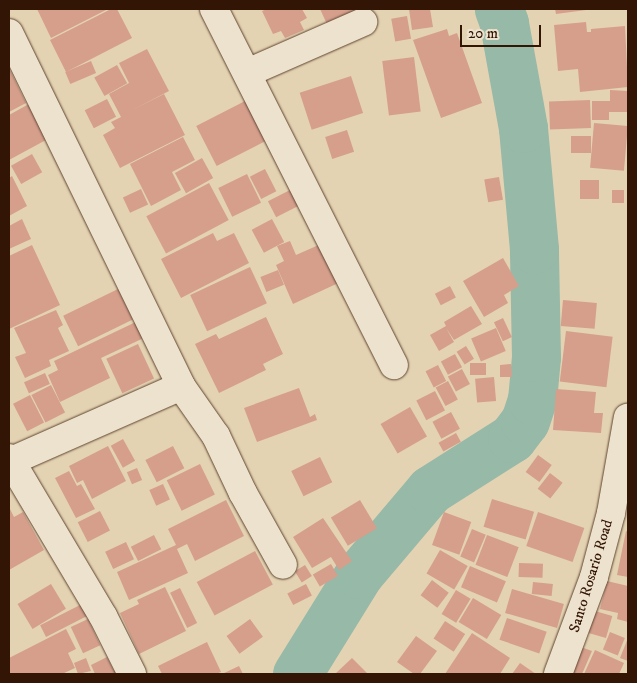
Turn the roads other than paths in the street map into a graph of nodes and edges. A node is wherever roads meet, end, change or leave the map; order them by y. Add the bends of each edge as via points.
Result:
1 (214, 9) edge
2 (363, 22) dead end
3 (9, 33) edge
4 (247, 73) junction
5 (394, 365) dead end
6 (181, 386) junction
7 (628, 417) edge
8 (9, 461) edge
9 (283, 564) dead end
10 (132, 674) edge
11 (558, 674) edge

1 - 4 street
2 - 4 street
3 - 6 street
4 - 5 street
6 - 8 street
6 - 9 street via 216,436 243,493
7 - 11 street, Santo Rosario Road via 611,514 594,577
8 - 10 street via 103,616

